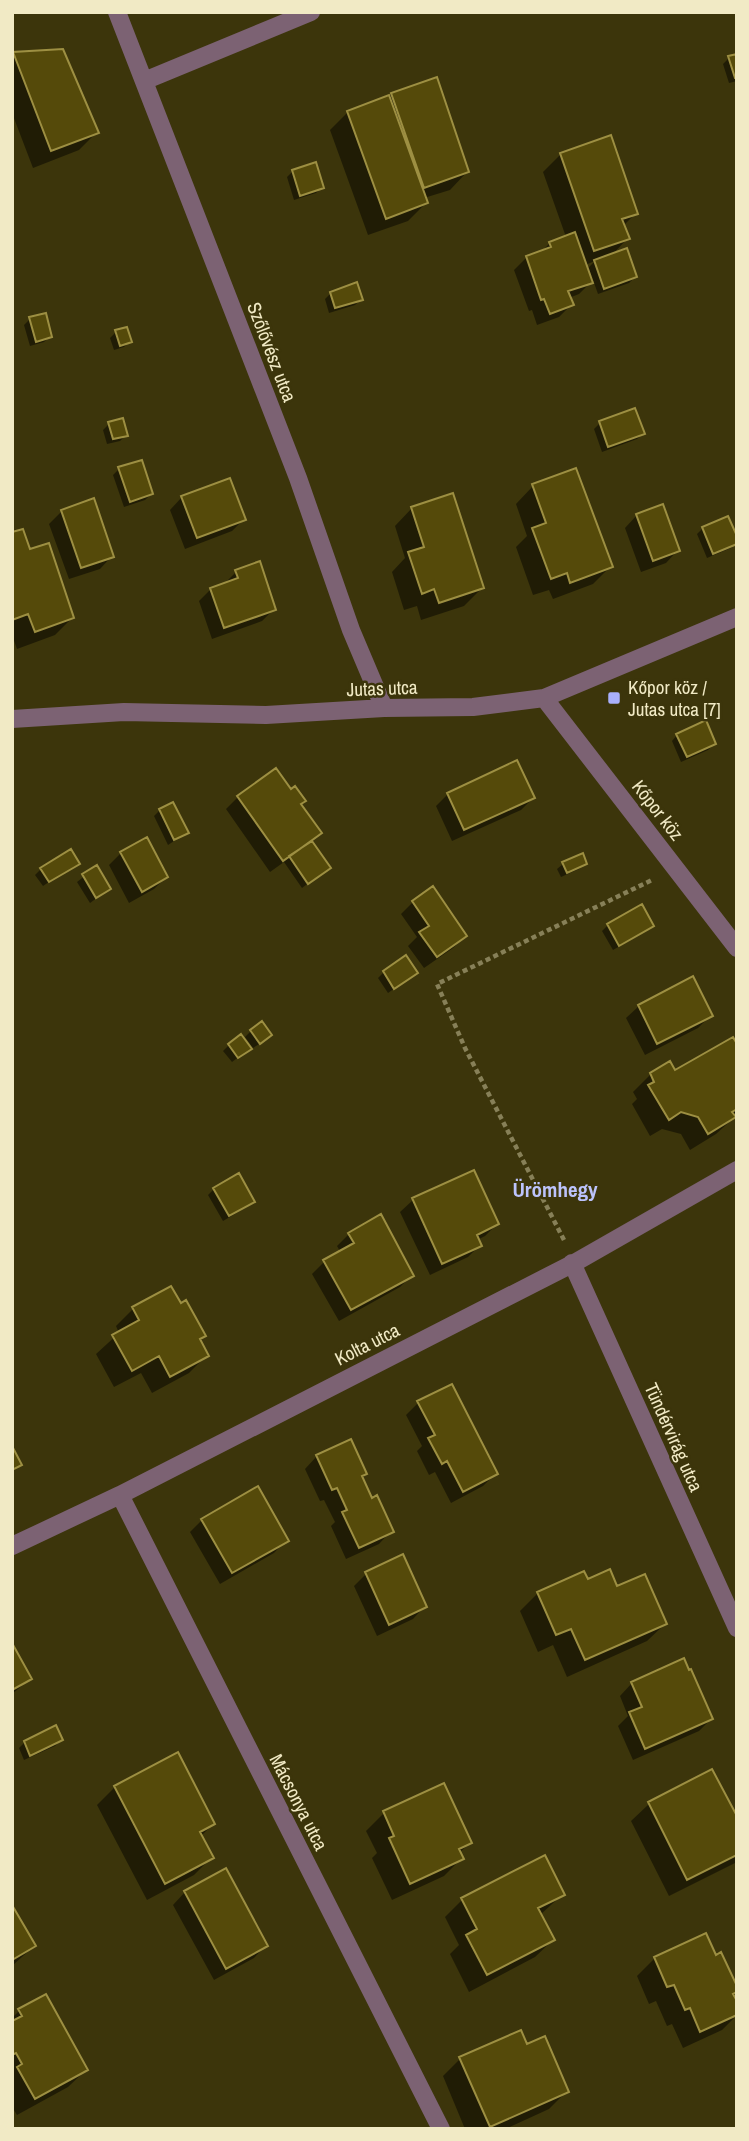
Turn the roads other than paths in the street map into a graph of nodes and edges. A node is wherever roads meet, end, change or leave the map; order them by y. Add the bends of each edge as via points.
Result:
1 (117, 12) edge
2 (311, 12) edge
3 (144, 81) junction
4 (737, 617) edge
5 (544, 698) junction
6 (384, 708) junction
7 (12, 719) edge
8 (737, 948) edge
9 (737, 1170) edge
10 (574, 1262) junction
11 (120, 1494) junction
12 (12, 1546) edge
13 (737, 1628) edge
14 (441, 2129) edge

1 - 3 street, Szőlővész utca
2 - 3 street
3 - 6 street, Szőlővész utca
4 - 5 street, Jutas utca
5 - 6 street, Jutas utca via 473,707
5 - 8 street, Kőpor köz
6 - 7 street, Jutas utca via 265,715 124,712
9 - 10 street, Kolta utca
10 - 11 street, Kolta utca
10 - 13 street, Tündérvirág utca
11 - 12 street, Kolta utca
11 - 14 street, Mácsonya utca

